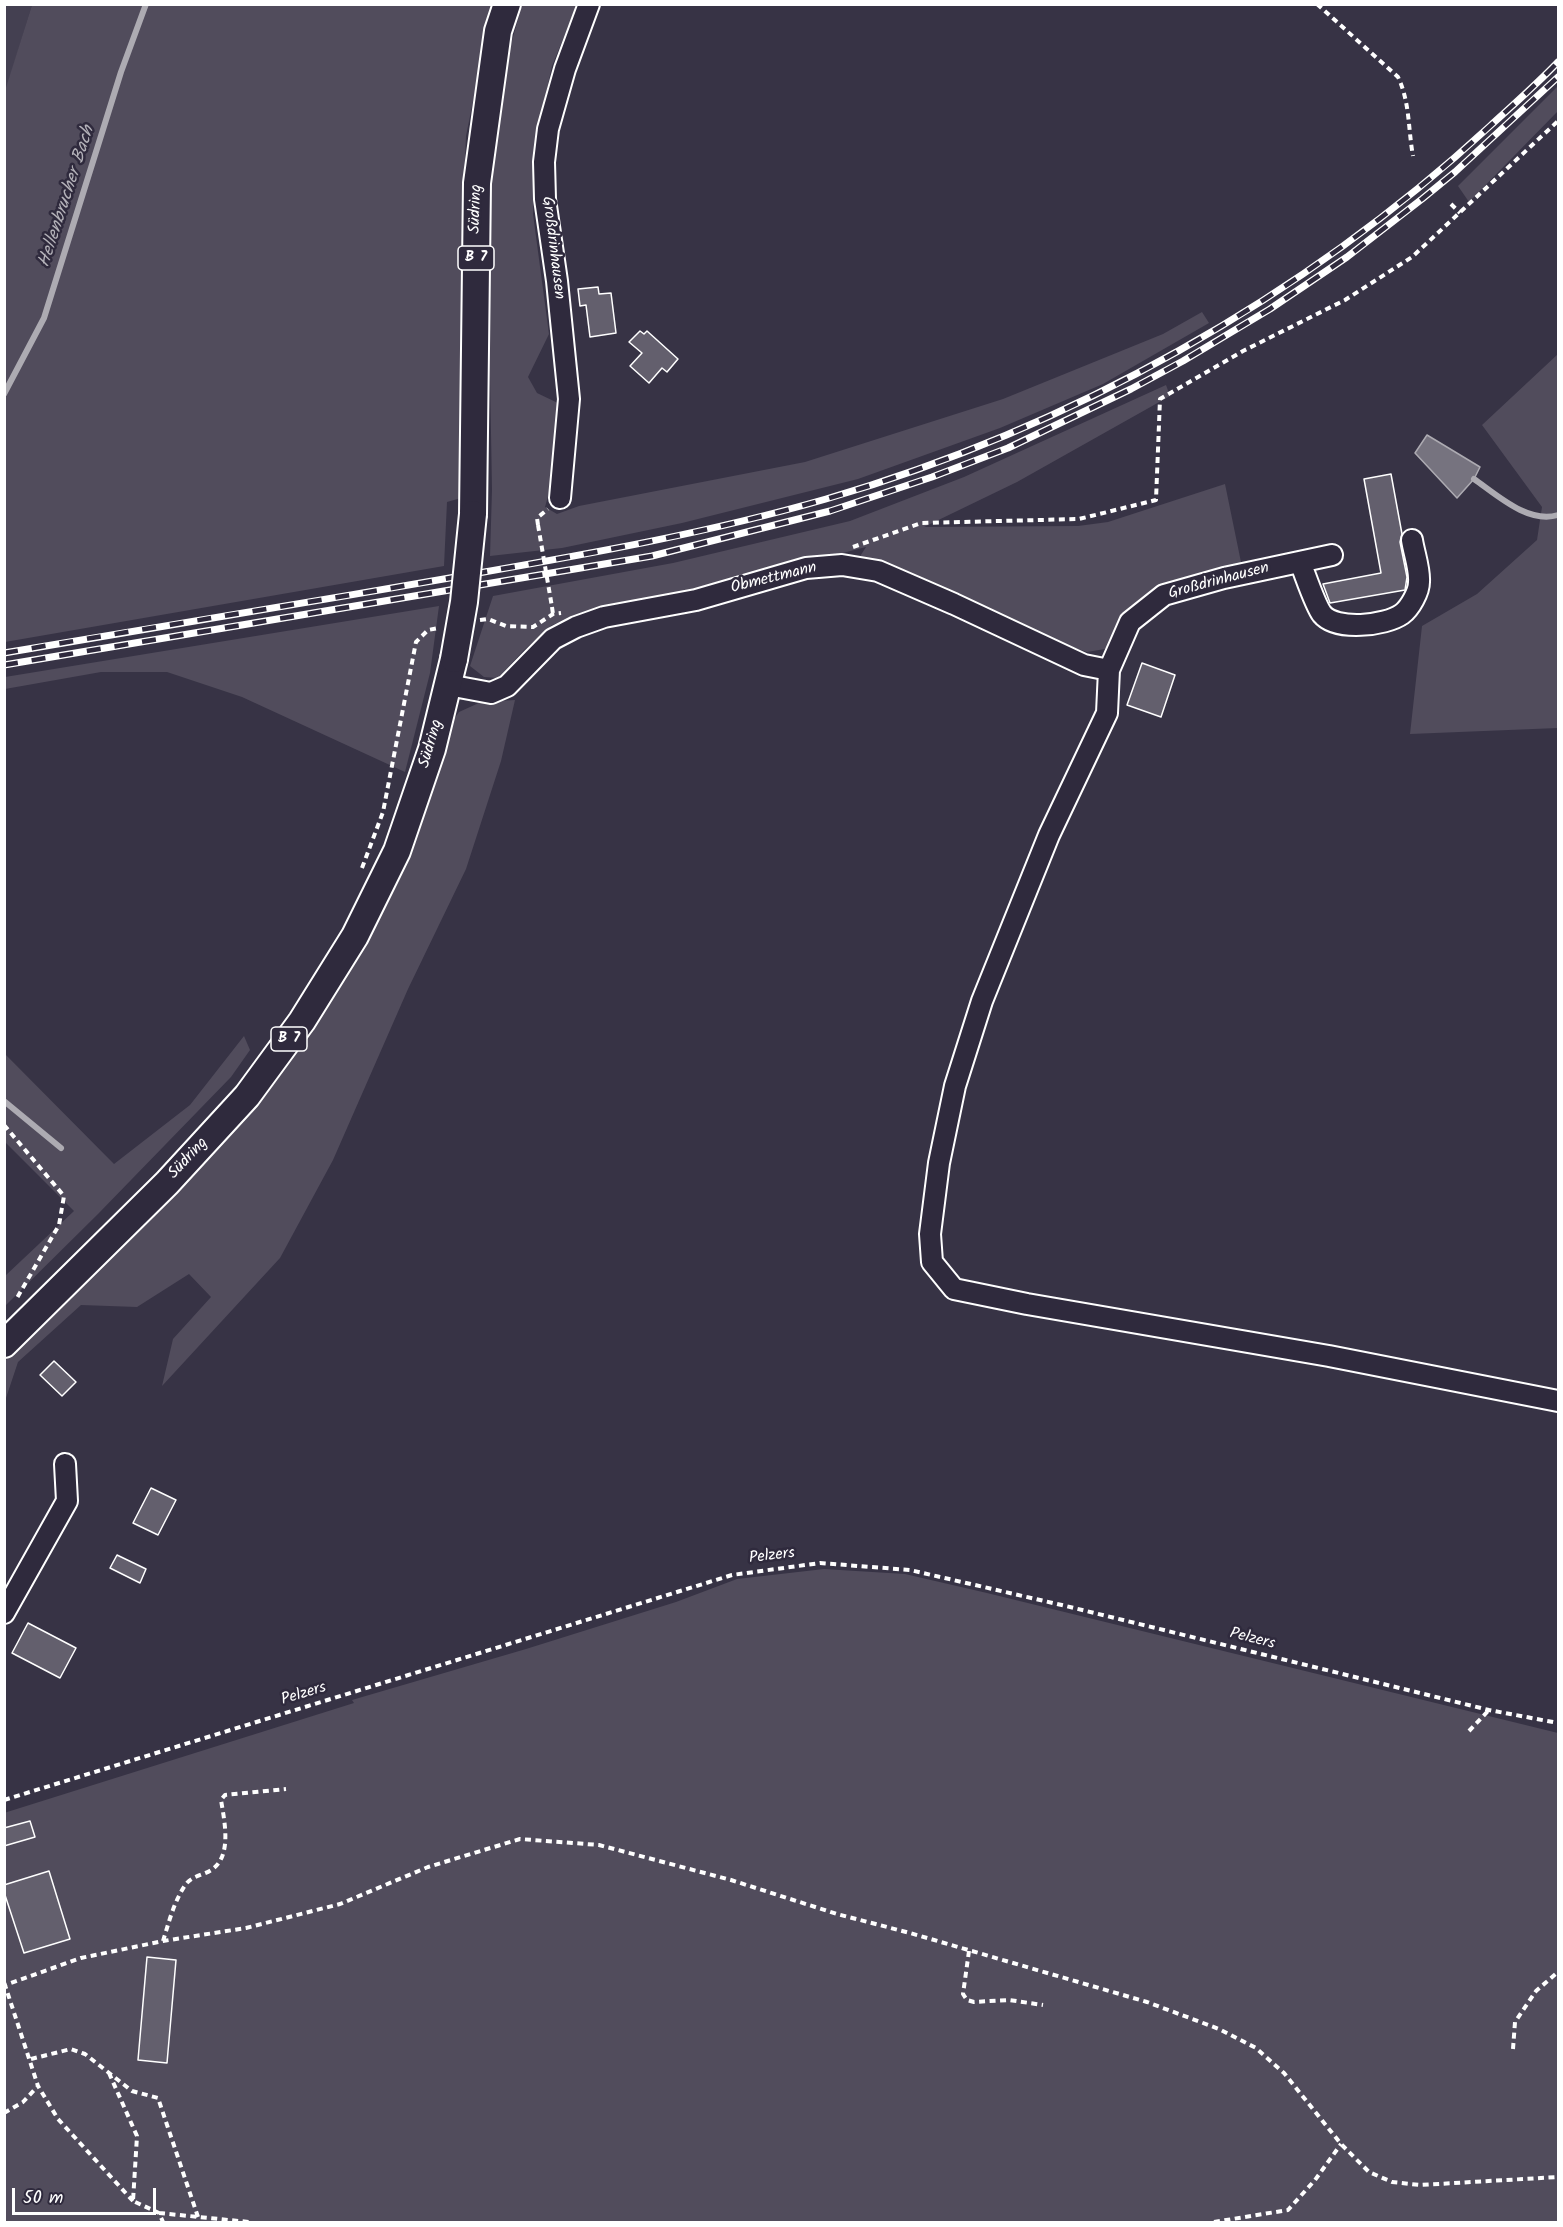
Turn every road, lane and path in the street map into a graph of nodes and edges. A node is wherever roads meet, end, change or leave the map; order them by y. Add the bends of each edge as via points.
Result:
1 (507, 4) edge
2 (589, 4) edge
3 (1317, 4) edge
4 (1558, 121) edge
5 (1413, 156) dead end
6 (1451, 204) dead end
7 (1460, 213) junction
8 (560, 498) dead end
9 (538, 525) dead end
10 (1412, 540) dead end
11 (845, 549) dead end
12 (1332, 555) dead end
13 (1300, 562) junction
14 (478, 621) dead end
15 (448, 626) dead end
16 (1109, 670) junction
17 (448, 685) junction
18 (359, 876) dead end
19 (4, 1125) edge
20 (16, 1300) dead end
21 (4, 1344) edge
22 (1558, 1401) edge
23 (65, 1464) dead end
24 (4, 1613) edge
25 (1489, 1710) junction
26 (1558, 1724) edge
27 (1469, 1731) dead end
28 (286, 1789) dead end
29 (4, 1800) edge
30 (163, 1941) junction
31 (969, 1951) junction
32 (1558, 1972) edge
33 (1043, 2005) dead end
34 (1513, 2049) dead end
35 (31, 2059) junction
36 (109, 2072) junction
37 (38, 2086) junction
38 (4, 2113) edge
39 (1341, 2144) junction
40 (1558, 2177) edge
41 (133, 2201) junction
42 (159, 2213) junction
43 (198, 2217) junction
44 (163, 2223) edge
45 (249, 2223) edge
46 (1214, 2223) edge

1 - 17 main road, Südring / B 7, bridge via 498,31 477,183 473,514 464,602
2 - 8 street, Großdrinhausen via 562,79 543,162 569,399
3 - 5 path via 1398,77 1405,92
4 - 7 path
6 - 7 path
7 - 11 path via 1412,257 1345,300 1243,351 1160,399 1156,500 1079,519 921,523
9 - 14 path, bridge via 553,614 533,627 506,626 488,619
10 - 13 street via 1420,583 1402,614 1375,623 1345,624 1323,616
12 - 13 street, Großdrinhausen
13 - 16 street, Großdrinhausen via 1164,595 1130,622
15 - 18 path via 428,630 416,642 383,812
16 - 17 street, Obmettmann via 1084,665 878,571 842,565 806,568 696,600 604,617 576,627 553,639 507,687 491,693
16 - 22 street via 1107,713 1049,835 982,1002 955,1086 939,1163 930,1234 932,1262 954,1289
17 - 21 main road, Südring / B 7 via 432,749 397,851 355,936 302,1021 247,1096 167,1183
19 - 20 path via 64,1196 58,1225
23 - 24 street via 67,1502
25 - 26 path, Pelzers
25 - 27 path
25 - 29 path, Pelzers via 910,1570 820,1563 732,1575
28 - 30 path via 225,1795 221,1800 223,1853 215,1868 187,1882
30 - 31 path via 246,1928 340,1904 428,1866 520,1839 599,1845
30 - 35 path via 81,1958 5,1985
31 - 33 path via 963,1994 968,2000
31 - 39 path via 1147,2002 1219,2029 1256,2048 1284,2073
32 - 34 path via 1536,1991 1515,2022
35 - 36 path via 71,2049
35 - 37 path
36 - 41 path via 137,2136
36 - 43 path via 132,2091 158,2098
37 - 38 path via 23,2102
37 - 41 path via 58,2119
39 - 40 path via 1369,2172 1392,2182 1420,2185
39 - 46 path via 1288,2210
41 - 42 path
42 - 43 path
42 - 44 path
43 - 45 path

